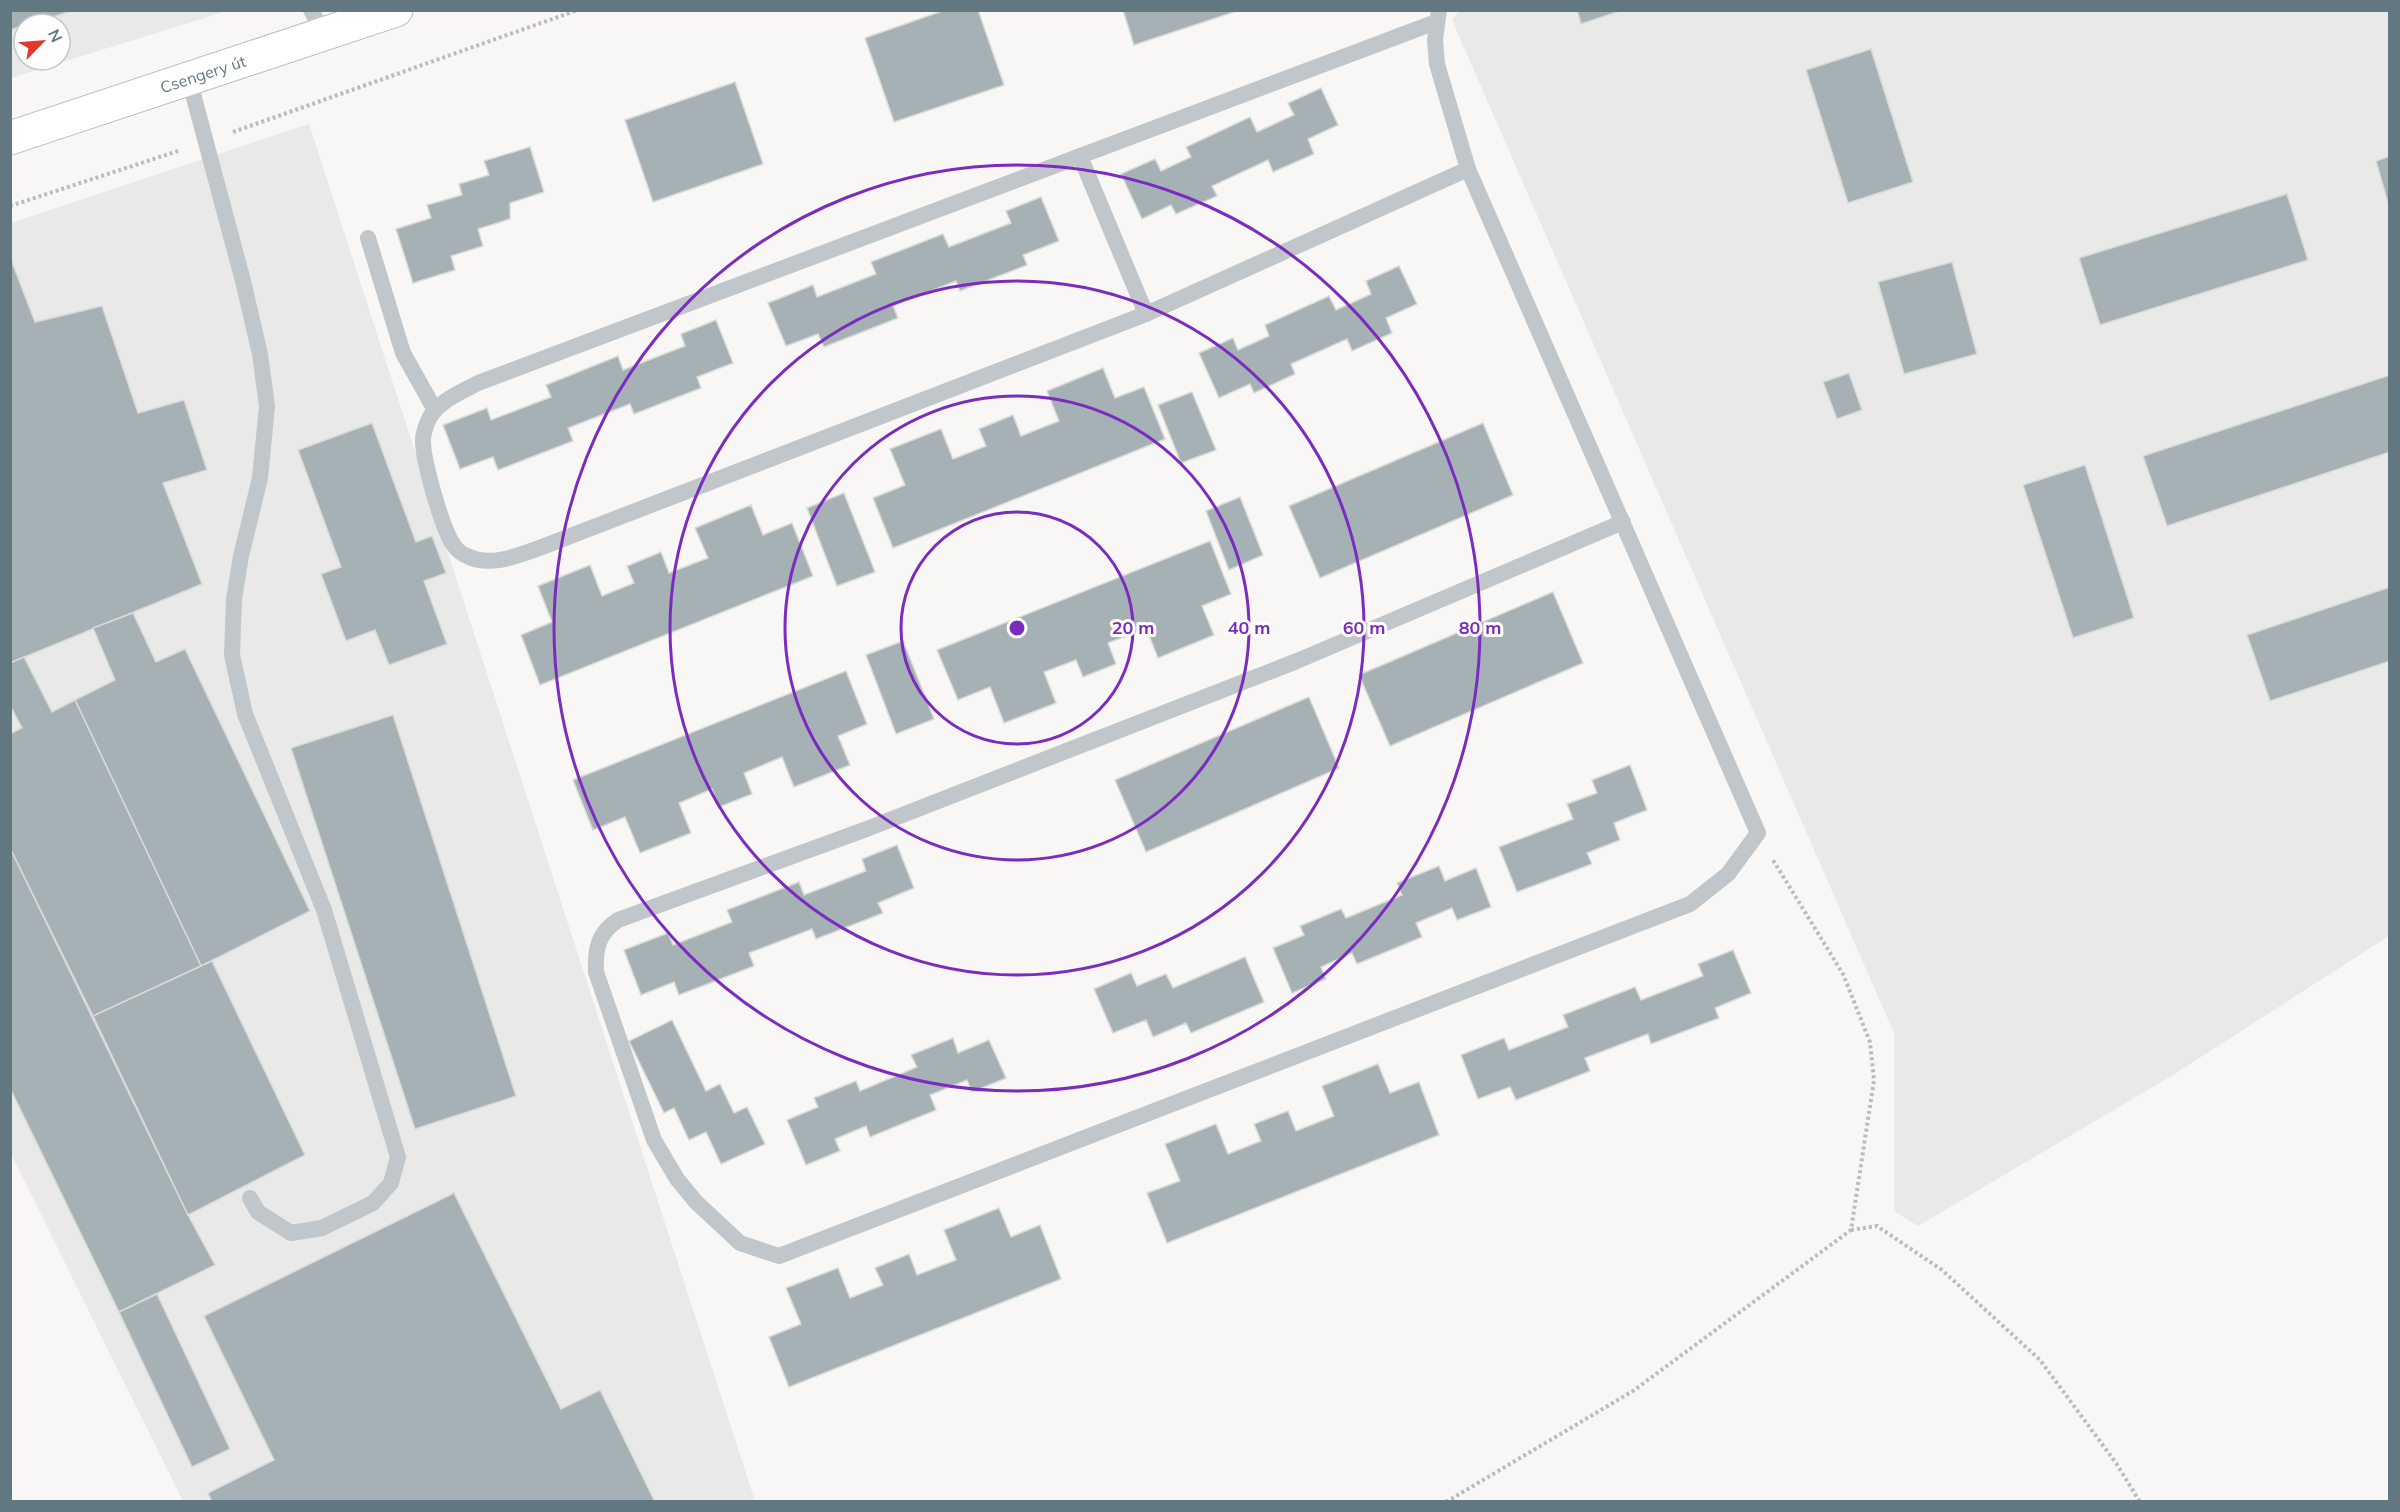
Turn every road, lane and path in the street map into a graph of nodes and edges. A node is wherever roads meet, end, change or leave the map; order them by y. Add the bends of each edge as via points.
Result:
1 (396, 10) edge
2 (578, 10) edge
3 (1437, 16) edge
4 (317, 22) edge
5 (189, 79) junction
6 (10, 138) edge
7 (207, 141) junction
8 (1080, 156) junction
9 (1468, 169) junction
10 (10, 206) edge
11 (368, 238) dead end
12 (1146, 314) junction
13 (435, 410) junction
14 (1623, 522) junction
15 (1758, 833) junction
16 (250, 1197) dead end
17 (1851, 1230) junction
18 (1446, 1502) edge
19 (2140, 1502) edge

1 - 4 main road, Csengery út
2 - 7 path
3 - 8 lane
3 - 9 lane via 1437,64
4 - 5 main road, Csengery út
5 - 6 main road, Csengery út
5 - 7 lane
7 - 10 path
7 - 16 lane via 260,354 267,406 260,478 234,599 232,655 245,714 324,910 398,1157 391,1183 373,1203 322,1228 291,1233 258,1212
8 - 12 lane
8 - 13 lane via 478,383
9 - 12 lane
9 - 14 lane
11 - 13 lane via 403,353
12 - 13 lane via 503,560 467,556 454,547 446,534 423,439
14 - 15 lane
14 - 15 lane via 1297,661 864,830 618,920 606,928 596,952 596,972 654,1140 696,1202 741,1244 779,1256 1690,904 1728,874
15 - 17 path via 1843,974 1870,1042 1874,1080
17 - 18 path via 1633,1391
17 - 19 path via 1877,1227 1942,1270 2040,1360 2116,1462

